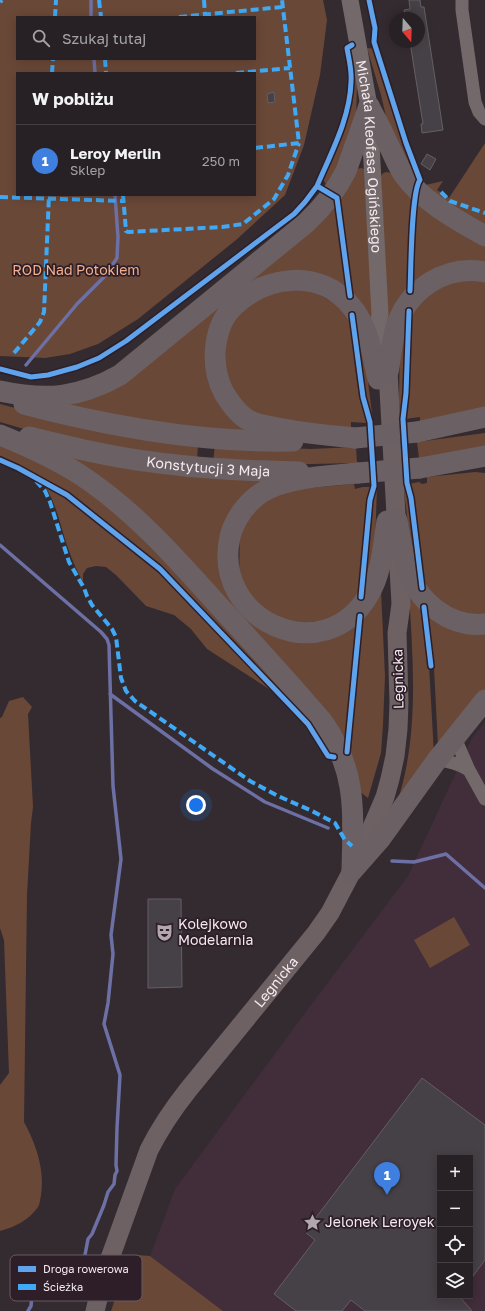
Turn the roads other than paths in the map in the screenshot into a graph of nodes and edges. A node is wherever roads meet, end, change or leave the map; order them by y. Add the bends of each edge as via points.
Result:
1 (350, 0) edge
2 (462, 0) edge
3 (369, 106) junction
4 (485, 119) edge
5 (485, 236) edge
6 (485, 272) edge
7 (383, 376) junction
8 (0, 391) edge
9 (0, 397) edge
10 (485, 417) edge
11 (485, 425) edge
12 (0, 429) edge
13 (417, 432) junction
14 (0, 435) edge
15 (355, 438) junction
16 (485, 456) edge
17 (420, 468) junction
18 (485, 468) edge
19 (358, 473) junction
20 (392, 520) junction
21 (485, 624) edge
22 (485, 700) edge
23 (455, 738) junction
24 (437, 760) junction
25 (469, 770) junction
26 (485, 799) edge
27 (352, 871) junction
28 (111, 1255) edge
29 (97, 1301) edge
30 (94, 1311) edge

1 - 3 street, Michała Kleofasa Ogińskiego
2 - 4 street via 475,102
3 - 5 main road via 396,163 416,189 454,219
3 - 7 street, Michała Kleofasa Ogińskiego via 380,314 386,333
3 - 8 main road via 346,171 324,204 306,223 120,375 93,389 69,395 33,396
6 - 7 main road via 465,270 449,273 432,280 417,293 404,309 396,327
7 - 15 main road via 367,332 351,305 341,296 314,282 293,279 268,285 234,306 221,328 215,354 216,373 228,399 245,418 251,422 290,432
7 - 20 main road, Michała Kleofasa Ogińskiego
9 - 15 main road, Konstytucji 3 Maja via 80,418 184,435 271,441
10 - 13 main road
11 - 13 main road
12 - 19 main road, Konstytucji 3 Maja via 77,449 152,462 203,468
13 - 15 main road, Konstytucji 3 Maja, bridge
14 - 27 main road via 42,453 78,473 135,517 322,721 333,736 348,771 352,802
16 - 17 main road
17 - 18 main road
17 - 19 main road, Konstytucji 3 Maja, bridge
19 - 20 main road via 283,483 267,489 240,515 232,532 228,552 229,570 238,592 247,605 274,626 291,632 306,633 340,624 355,613 369,595 380,568
20 - 21 main road via 407,568 423,599 449,618 466,623
20 - 27 main road, Legnicka via 401,604 397,633 399,702 395,756 385,797
22 - 23 main road
23 - 24 main road
23 - 25 street
24 - 25 street via 452,761
24 - 27 main road via 381,838
25 - 26 street
27 - 28 main road, Legnicka via 316,933 188,1090 157,1134
29 - 30 main road, Legnicka

